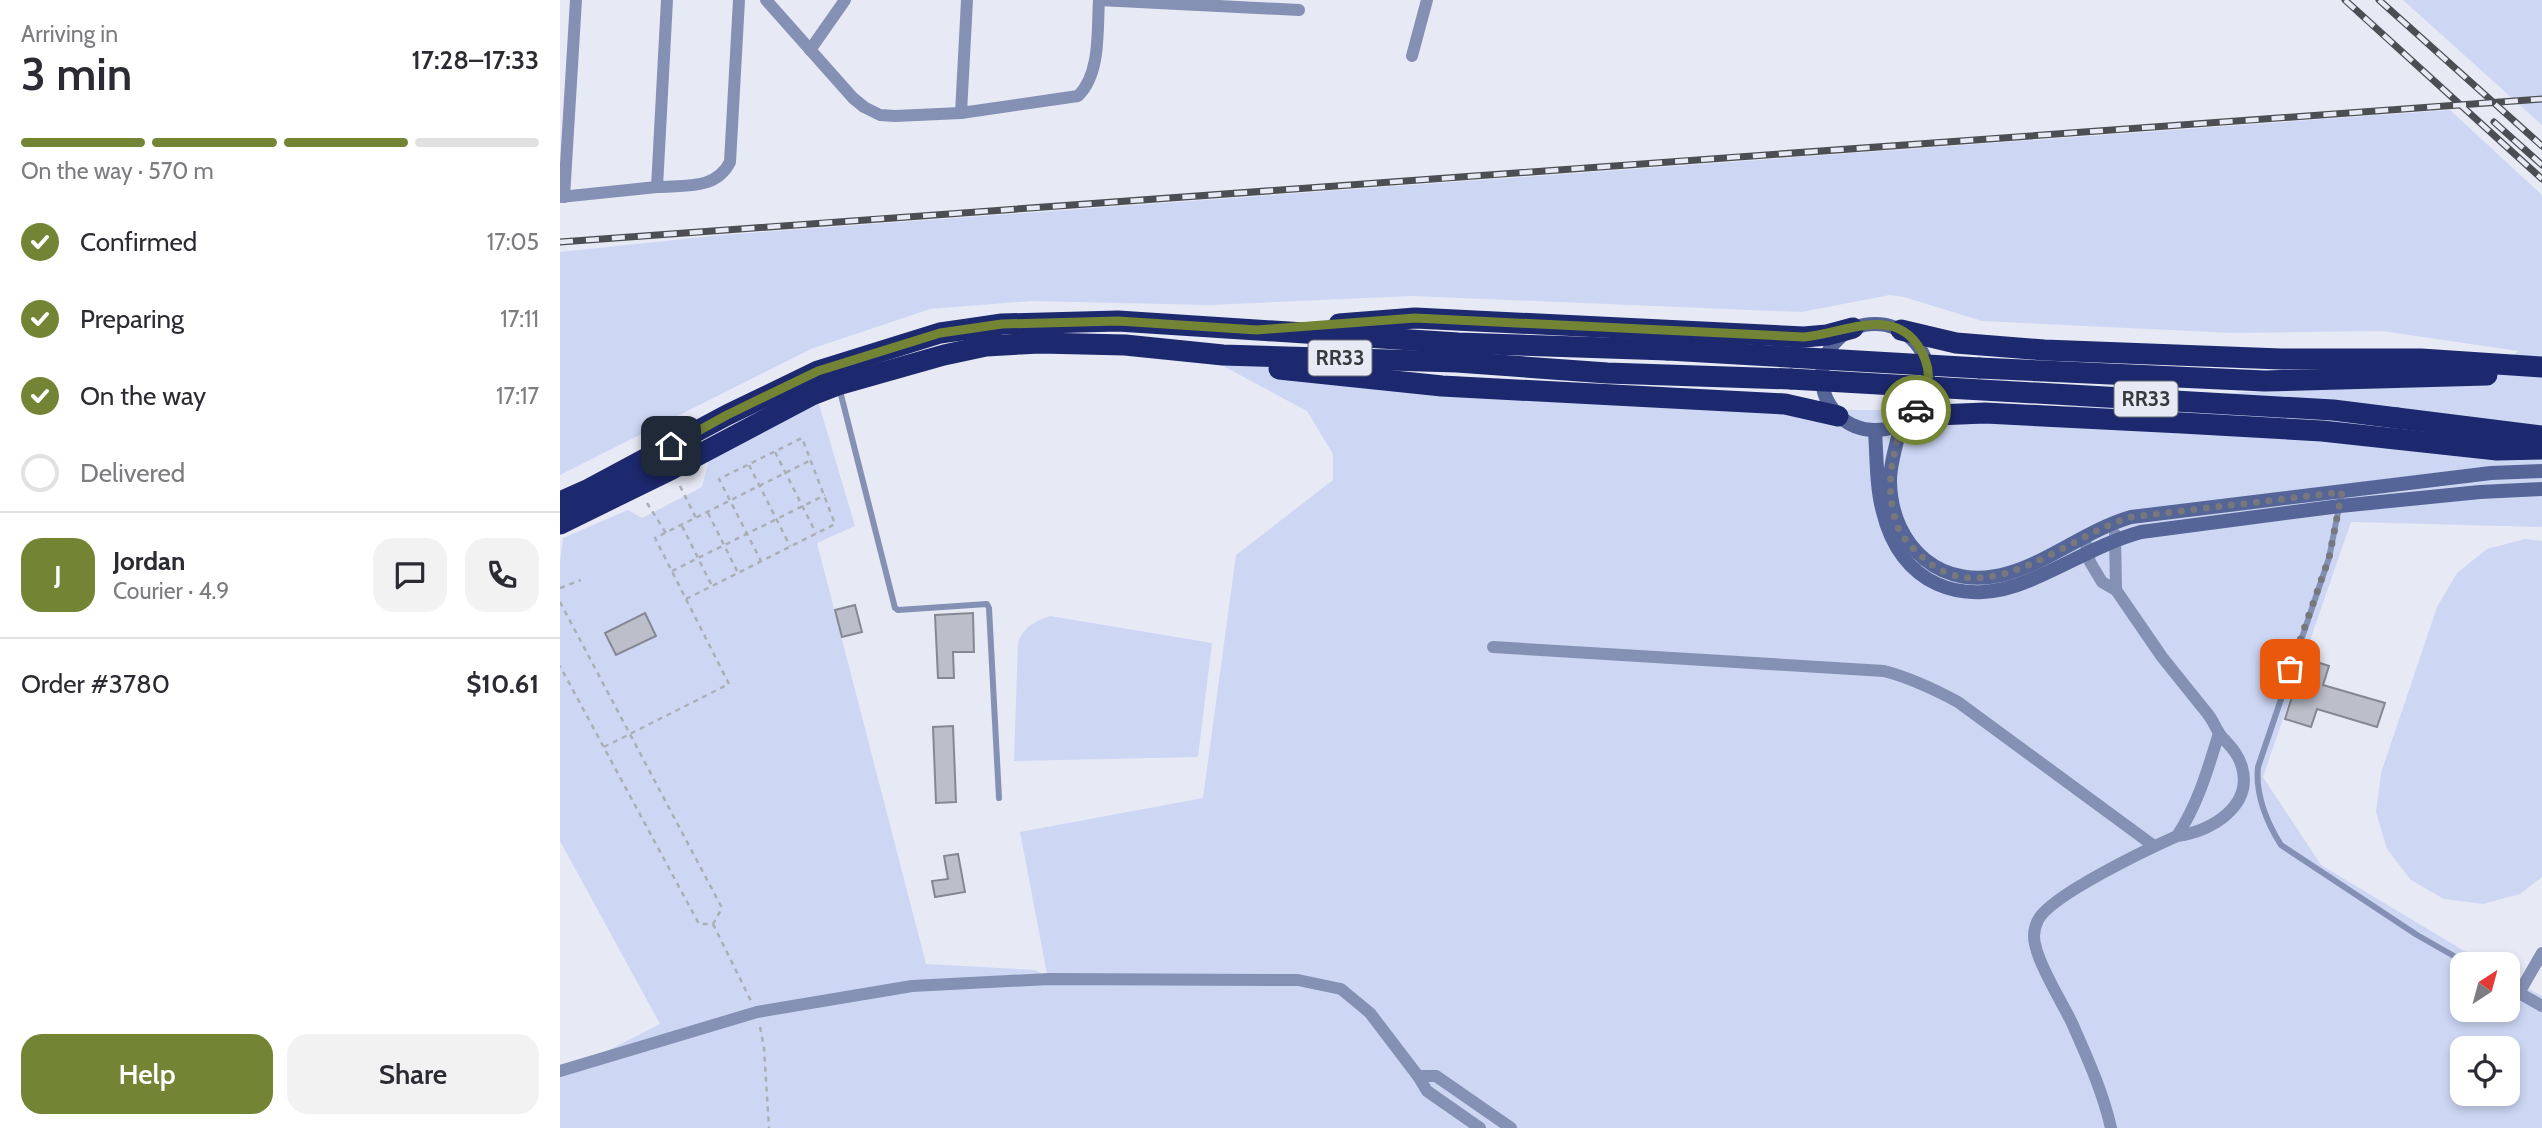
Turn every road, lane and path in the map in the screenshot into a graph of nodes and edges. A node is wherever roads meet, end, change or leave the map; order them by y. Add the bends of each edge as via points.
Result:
1 (576, 0) edge
2 (667, 0) edge
3 (738, 0) edge
4 (766, 0) edge
5 (845, 0) edge
6 (967, 0) edge
7 (1099, 0) edge
8 (1427, 0) edge
9 (1212, 3) edge
10 (1299, 10) dead end
11 (810, 51) junction
12 (1412, 57) dead end
13 (961, 113) junction
14 (657, 187) junction
15 (562, 197) edge
16 (1853, 328) junction
17 (1257, 330) junction
18 (1901, 330) junction
19 (1457, 352) junction
20 (1223, 355) junction
21 (2542, 367) edge
22 (2542, 373) edge
23 (838, 385) junction
24 (1838, 416) junction
25 (1908, 419) junction
26 (1873, 431) junction
27 (2542, 436) edge
28 (2542, 449) edge
29 (775, 452) junction
30 (809, 461) junction
31 (749, 465) junction
32 (672, 469) junction
33 (2542, 471) edge
34 (785, 473) junction
35 (634, 486) junction
36 (759, 486) junction
37 (2542, 489) edge
38 (825, 495) junction
39 (2341, 499) junction
40 (730, 500) junction
41 (560, 502) edge
42 (802, 506) junction
43 (707, 512) junction
44 (696, 517) junction
45 (776, 519) junction
46 (2114, 522) junction
47 (560, 524) edge
48 (682, 525) junction
49 (666, 533) junction
50 (747, 534) junction
51 (816, 534) junction
52 (2084, 536) junction
53 (2115, 540) junction
54 (724, 545) junction
55 (790, 547) junction
56 (2087, 552) junction
57 (698, 558) junction
58 (761, 561) junction
59 (672, 571) junction
60 (738, 573) junction
61 (581, 580) dead end
62 (712, 586) junction
63 (560, 588) edge
64 (2116, 590) junction
65 (686, 599) junction
66 (560, 602) edge
67 (1493, 648) dead end
68 (560, 666) edge
69 (2219, 733) junction
70 (630, 734) junction
71 (604, 747) junction
72 (999, 798) dead end
73 (2177, 836) junction
74 (2154, 846) junction
75 (713, 924) junction
76 (2542, 953) edge
77 (2450, 954) edge
78 (2520, 981) edge
79 (2520, 994) edge
80 (2542, 1006) edge
81 (757, 1012) junction
82 (560, 1071) edge
83 (1418, 1076) junction
84 (769, 1128) edge
85 (1480, 1128) edge
86 (1511, 1128) edge
87 (2111, 1128) edge

1 - 15 street
2 - 14 street
3 - 14 street via 730,162 720,177 710,182
4 - 11 street
5 - 11 street
6 - 13 street
7 - 9 street
7 - 13 street via 1094,65 1078,96
8 - 12 street
9 - 10 street
11 - 13 street via 853,98 880,115
14 - 15 street
16 - 17 highway via 1804,337 1415,318
16 - 18 street via 1869,323
16 - 24 street via 1838,338 1822,368 1827,402
17 - 19 highway, RR33
17 - 41 highway, RR33 via 1118,321 1002,324 940,333 818,371
18 - 21 highway via 1955,342 2044,350 2421,359
18 - 25 street via 1917,343 1929,381 1924,400
19 - 20 highway, RR33
19 - 22 highway, RR33, bridge via 1668,350 2252,381
19 - 27 highway, RR33, bridge via 1607,373 2333,410
20 - 23 highway, RR33 via 1125,345 1040,342 986,346
20 - 24 highway via 1271,369 1442,386 1785,404
23 - 32 highway, RR33
23 - 72 lane via 895,608 988,605
24 - 26 street
25 - 26 street
25 - 28 highway via 1985,413 2322,431 2497,450
25 - 52 street via 1900,429 1890,477 1893,511 1907,541 1933,566 1962,577 2000,575
26 - 56 street via 1888,532 1907,562 1937,585 1955,592 1991,592 2027,582
29 - 30 path via 802,438
29 - 31 path
29 - 34 path
30 - 34 path
30 - 38 path
31 - 36 path
31 - 40 path via 719,480
32 - 35 highway, RR33
32 - 44 path
33 - 39 street via 2491,473
34 - 36 path
34 - 42 path
35 - 47 highway, RR33
35 - 49 path
36 - 40 path
36 - 45 path
37 - 39 street
38 - 42 path
38 - 51 path via 835,524
39 - 46 street
39 - 53 street
39 - 77 lane via 2329,558 2258,767 2263,805 2281,845
40 - 43 path
40 - 50 path
42 - 45 path
42 - 51 path
43 - 44 path
43 - 54 path
44 - 48 path
45 - 50 path
45 - 55 path
46 - 52 street
46 - 53 street
48 - 49 path
48 - 57 path
49 - 59 path via 655,538
50 - 54 path
50 - 58 path
51 - 55 path
52 - 56 street
53 - 56 street
53 - 64 street
54 - 57 path
54 - 60 path
55 - 58 path
56 - 64 street via 2102,582
57 - 59 path
57 - 62 path
58 - 60 path
59 - 65 path
60 - 62 path
61 - 63 path
62 - 65 path
64 - 69 street
65 - 70 path via 729,684
66 - 70 path
67 - 74 street via 1884,671 1905,676 1958,702
68 - 71 path
69 - 73 street via 2199,795
69 - 73 street via 2242,765 2245,782 2241,795 2230,812 2210,827
70 - 71 path
70 - 75 path via 723,908
71 - 75 path via 699,924
73 - 74 street
74 - 87 street via 2066,893 2045,910 2034,936 2105,1103
75 - 81 path
76 - 78 street
79 - 80 street
81 - 82 street
81 - 83 street via 912,986 1049,979 1298,980 1341,989 1370,1013
81 - 84 path
83 - 85 street via 1427,1091
83 - 86 street via 1436,1076

